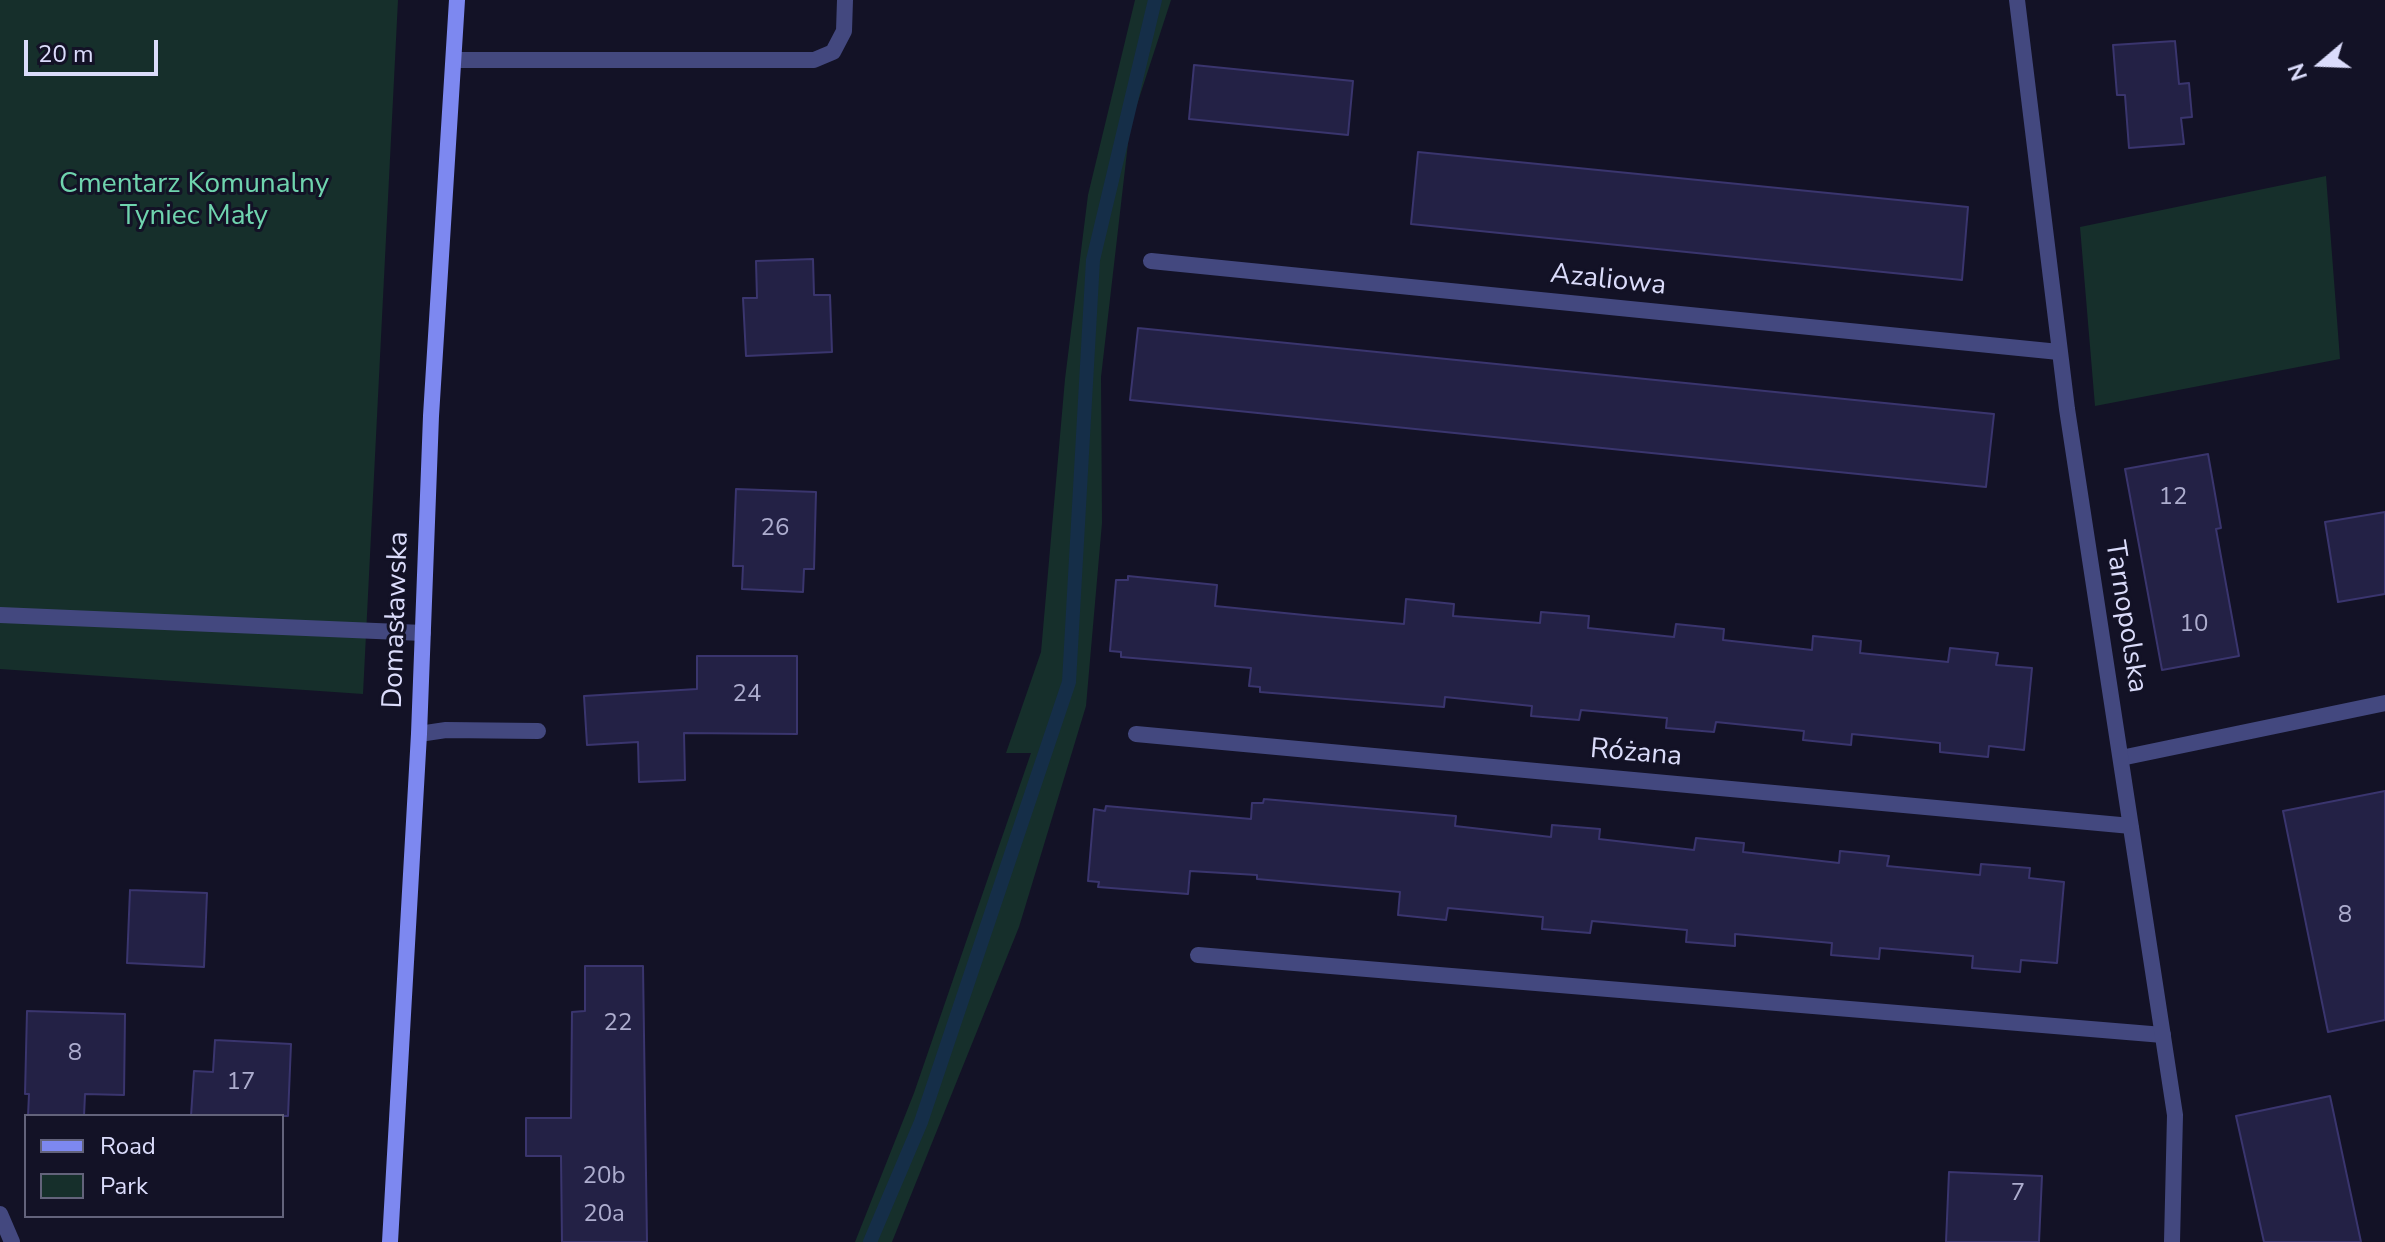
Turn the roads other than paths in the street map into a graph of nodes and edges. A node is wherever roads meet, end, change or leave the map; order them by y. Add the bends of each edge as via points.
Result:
1 (457, 0) edge
2 (845, 0) edge
3 (2023, 1) edge
4 (454, 60) junction
5 (1151, 261) dead end
6 (2059, 352) junction
7 (0, 615) edge
8 (423, 633) junction
9 (2385, 703) edge
10 (538, 731) dead end
11 (419, 734) junction
12 (1136, 734) dead end
13 (2121, 758) junction
14 (2131, 826) junction
15 (1198, 955) dead end
16 (2163, 1035) junction
17 (0, 1214) edge
18 (12, 1242) edge
19 (390, 1242) edge
20 (2172, 1242) edge

1 - 4 street, Domasławska
2 - 4 street via 844,31 833,52 814,60
3 - 6 street, Tarnopolska
4 - 8 street, Domasławska
5 - 6 street, Azaliowa
6 - 13 street, Tarnopolska
7 - 8 street
8 - 11 street, Domasławska
9 - 13 street
10 - 11 street
11 - 19 street, Domasławska
12 - 14 street, Różana
13 - 14 street, Tarnopolska
14 - 16 street, Tarnopolska
15 - 16 street
16 - 20 street, Tarnopolska via 2175,1115
17 - 18 street

